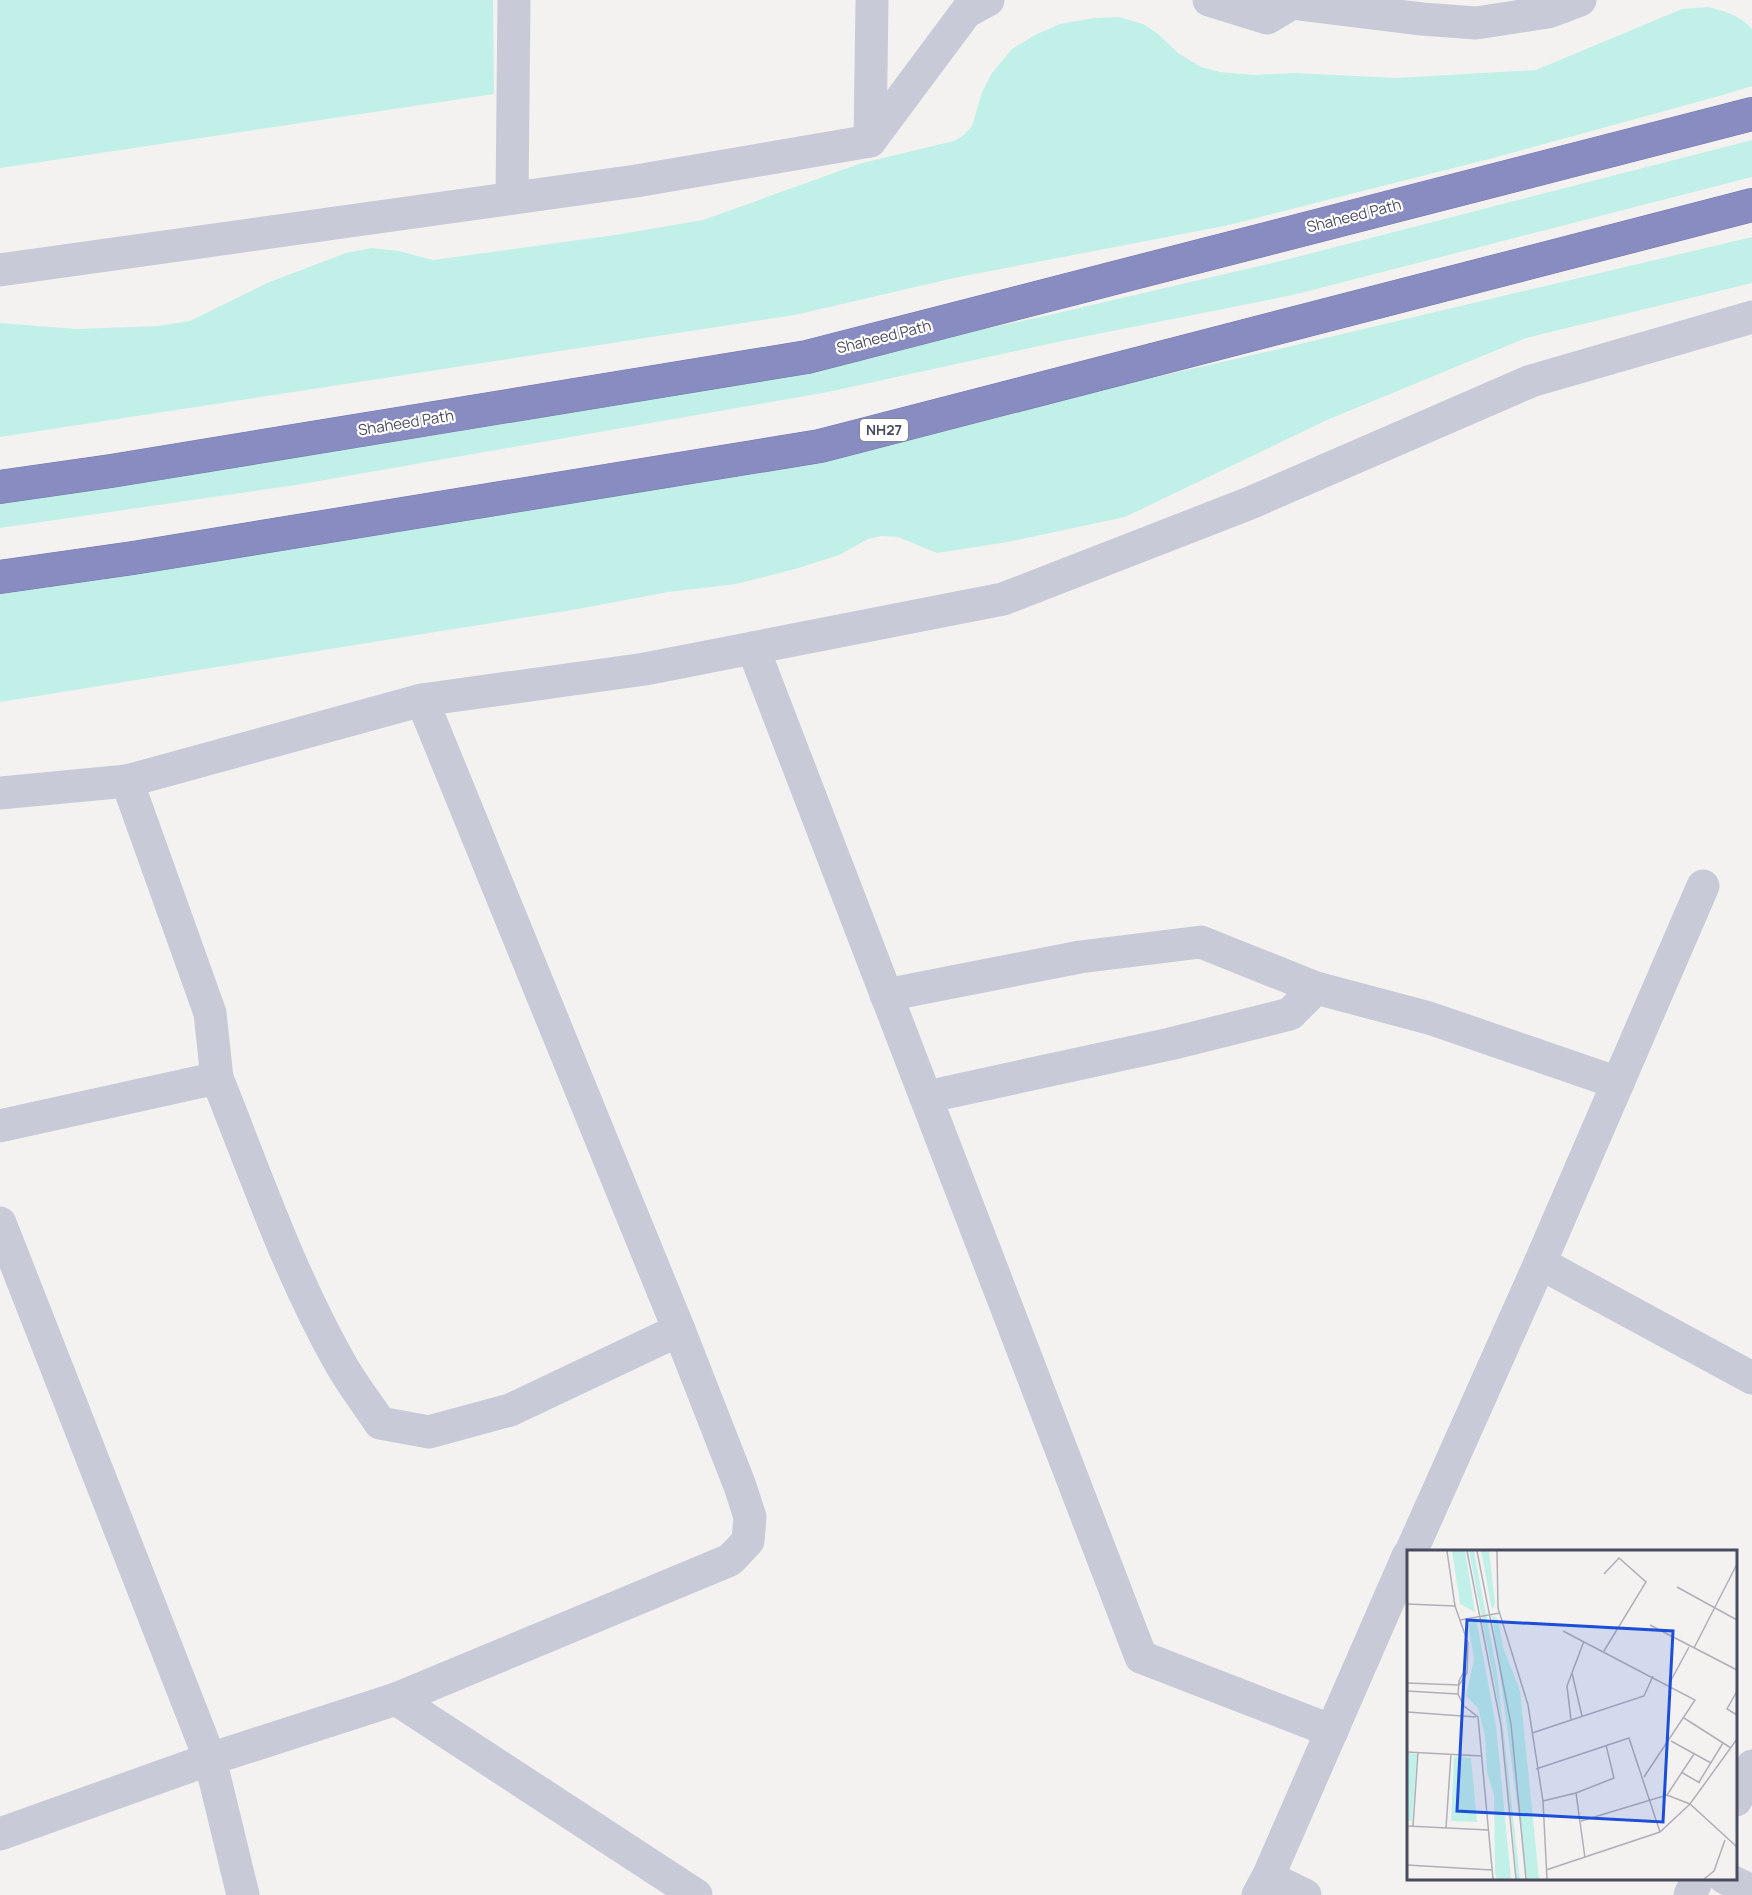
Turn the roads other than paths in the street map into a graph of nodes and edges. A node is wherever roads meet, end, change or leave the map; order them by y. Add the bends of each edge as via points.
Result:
1 (514, 0) edge
2 (872, 0) edge
3 (988, 0) edge
4 (1209, 0) edge
5 (1580, 0) edge
6 (1291, 2) edge
7 (1749, 115) edge
8 (870, 141) junction
9 (512, 198) junction
10 (1752, 205) edge
11 (0, 270) edge
12 (1752, 317) edge
13 (0, 487) edge
14 (0, 577) edge
15 (753, 648) junction
16 (422, 700) junction
17 (127, 781) junction
18 (0, 792) edge
19 (1702, 886) dead end
20 (1316, 988) junction
21 (886, 995) junction
22 (217, 1078) junction
23 (1618, 1083) junction
24 (926, 1097) junction
25 (0, 1126) edge
26 (0, 1223) edge
27 (1540, 1263) junction
28 (679, 1330) junction
29 (1752, 1377) edge
30 (1411, 1550) edge
31 (1407, 1558) edge
32 (396, 1699) junction
33 (1332, 1731) junction
34 (210, 1759) junction
35 (1752, 1766) edge
36 (1737, 1798) edge
37 (0, 1834) edge
38 (1697, 1880) edge
39 (1729, 1880) edge
40 (1263, 1886) edge
41 (1752, 1891) edge
42 (243, 1895) edge
43 (696, 1895) edge
44 (1305, 1895) edge
45 (1690, 1895) edge

1 - 9 street
2 - 8 street
3 - 8 street via 966,12
4 - 6 street via 1267,18
5 - 6 street via 1548,12 1476,23
7 - 13 highway, Shaheed Path via 807,357
8 - 9 street
9 - 11 street
10 - 14 highway, NH27 via 820,446
12 - 15 street via 1531,381 1250,503 1003,599
15 - 16 street via 645,669
15 - 21 street
16 - 17 street
16 - 28 street
17 - 18 street
17 - 22 street via 210,1013
19 - 23 street
20 - 21 street via 1201,942 1080,957
20 - 23 street via 1429,1018
20 - 24 street via 1290,1014
21 - 24 street
22 - 25 street
22 - 28 street via 305,1293 340,1362 380,1423 429,1432 510,1410
23 - 27 street
24 - 33 street via 1141,1657
26 - 34 street
27 - 29 street
27 - 30 street
28 - 32 street via 740,1486 750,1517 748,1541 730,1560
31 - 33 street
32 - 34 street
32 - 43 street
33 - 40 street
34 - 37 street
34 - 42 street
35 - 36 street
38 - 45 street
39 - 41 street
40 - 44 street

